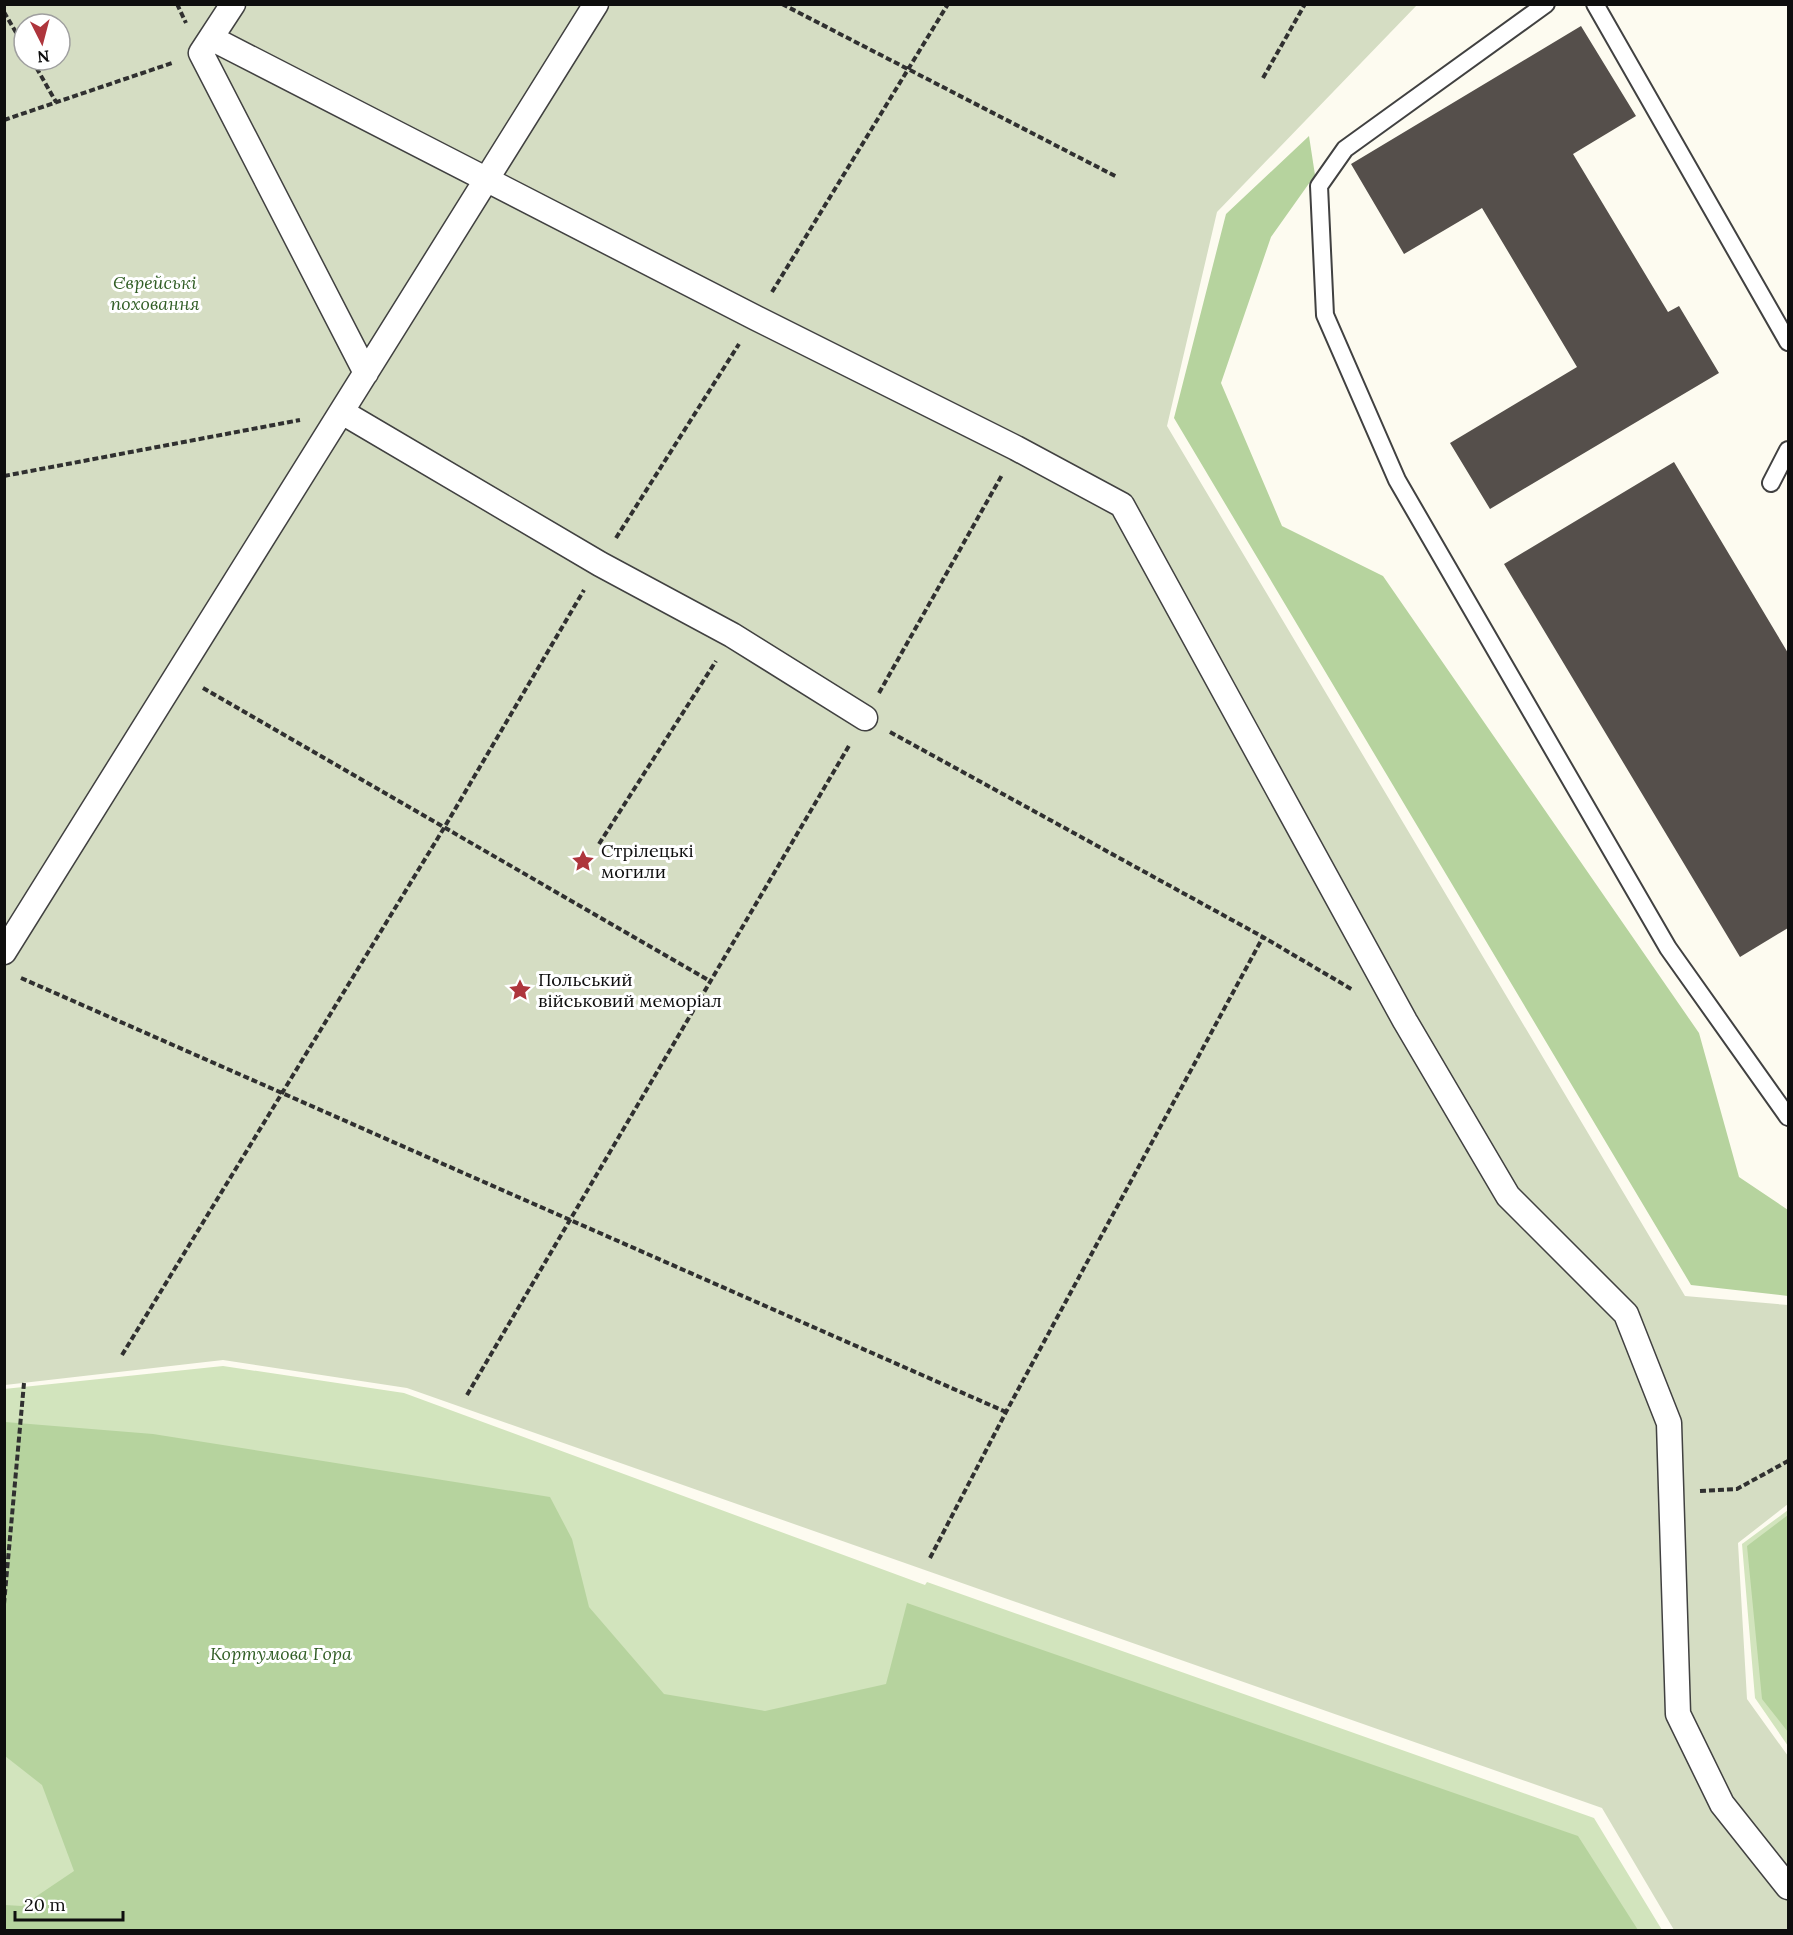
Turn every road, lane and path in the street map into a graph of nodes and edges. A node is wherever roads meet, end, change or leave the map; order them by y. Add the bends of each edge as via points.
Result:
1 (233, 4) edge
2 (596, 4) edge
3 (782, 4) edge
4 (948, 4) edge
5 (1305, 4) edge
6 (1546, 4) edge
7 (1595, 4) edge
8 (4, 12) edge
9 (12, 26) edge
10 (206, 45) junction
11 (908, 69) junction
12 (39, 72) edge
13 (1263, 78) dead end
14 (56, 102) junction
15 (4, 120) edge
16 (1117, 177) dead end
17 (487, 179) junction
18 (756, 318) junction
19 (1788, 342) edge
20 (366, 373) junction
21 (342, 412) junction
22 (1016, 448) junction
23 (1788, 450) edge
24 (4, 476) edge
25 (1772, 483) dead end
26 (600, 564) junction
27 (732, 635) junction
28 (179, 674) junction
29 (865, 718) junction
30 (444, 828) junction
31 (599, 844) dead end
32 (1263, 937) junction
33 (4, 952) edge
34 (15, 976) dead end
35 (710, 981) junction
36 (1354, 991) dead end
37 (282, 1093) junction
38 (1788, 1117) edge
39 (569, 1220) junction
40 (122, 1354) dead end
41 (24, 1383) dead end
42 (467, 1395) dead end
43 (1006, 1412) junction
44 (1788, 1461) edge
45 (1672, 1493) junction
46 (930, 1558) dead end
47 (4, 1604) edge
48 (1788, 1887) edge

1 - 10 street
2 - 17 street
3 - 11 path
4 - 11 path
5 - 13 path
6 - 38 lane via 1345,149 1319,186 1325,315 1397,480 1644,908
7 - 19 lane
8 - 9 path
10 - 14 path
10 - 17 street
10 - 20 street
11 - 16 path
11 - 18 path
12 - 14 path
14 - 15 path
17 - 18 street
17 - 20 street
18 - 22 street
18 - 26 path
20 - 21 street
21 - 24 path
21 - 26 street
21 - 28 street
22 - 29 path
22 - 45 street via 1122,505 1405,1021 1508,1196 1626,1314 1669,1423
23 - 25 lane
26 - 27 street
26 - 30 path
27 - 29 street
27 - 31 path
28 - 30 path
28 - 33 street
29 - 32 path
29 - 35 path
30 - 35 path
30 - 37 path
32 - 36 path
32 - 43 path
34 - 37 path
35 - 39 path
37 - 39 path
37 - 40 path
39 - 42 path
39 - 43 path
41 - 47 path
43 - 46 path
44 - 45 path via 1737,1489
45 - 48 street via 1678,1714 1722,1804

